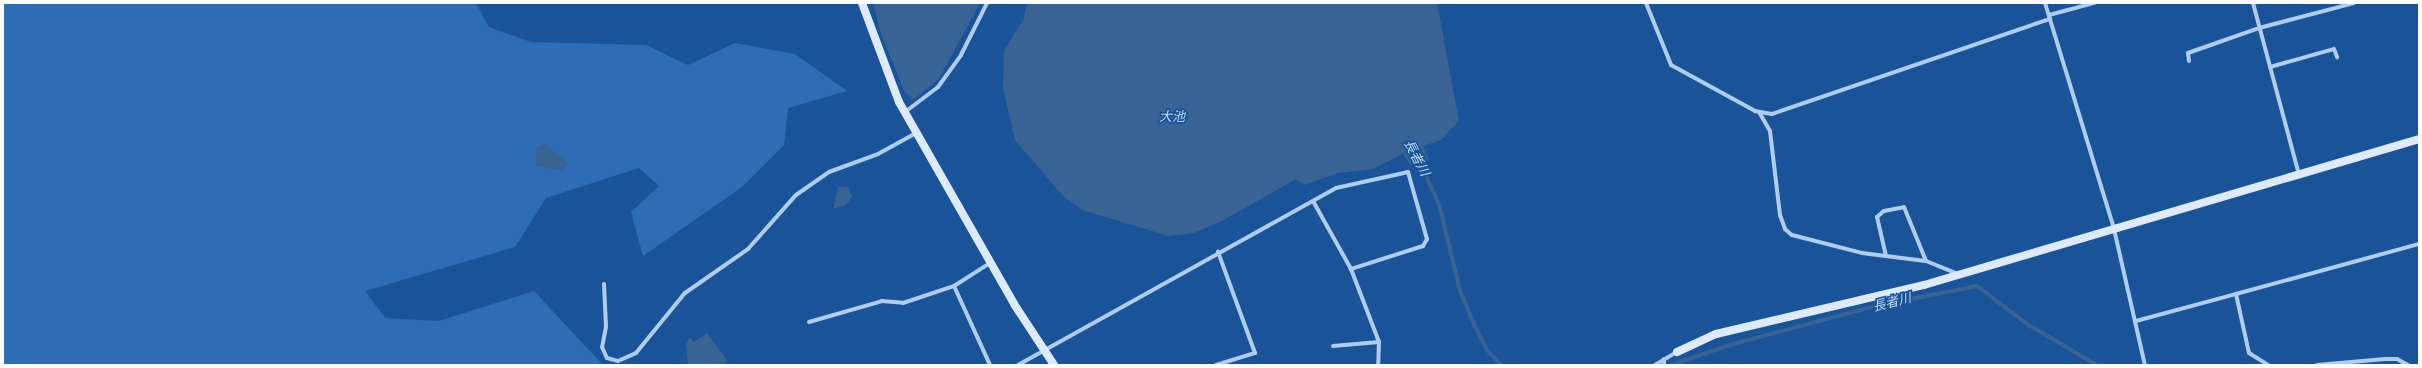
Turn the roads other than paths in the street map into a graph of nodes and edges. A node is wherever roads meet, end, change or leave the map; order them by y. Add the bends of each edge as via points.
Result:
1 (862, 3) edge
2 (987, 3) edge
3 (1646, 3) edge
4 (2045, 3) edge
5 (2094, 3) edge
6 (2253, 3) edge
7 (2354, 3) edge
8 (2050, 17) junction
9 (2259, 28) junction
10 (2336, 57) dead end
11 (2189, 61) dead end
12 (2270, 67) junction
13 (905, 112) junction
14 (1759, 112) junction
15 (916, 133) junction
16 (2419, 140) edge
17 (2299, 175) junction
18 (1313, 201) junction
19 (2114, 229) junction
20 (2419, 244) edge
21 (1218, 252) junction
22 (1886, 256) junction
23 (1926, 261) junction
24 (990, 264) junction
25 (1351, 269) junction
26 (1958, 274) junction
27 (604, 284) dead end
28 (954, 286) junction
29 (2236, 294) junction
30 (2136, 321) junction
31 (809, 322) dead end
32 (1379, 342) junction
33 (1333, 346) dead end
34 (1043, 351) junction
35 (1677, 352) joint
36 (1664, 359) junction
37 (990, 365) edge
38 (1018, 365) edge
39 (1054, 365) edge
40 (1216, 365) edge
41 (1378, 365) edge
42 (1655, 365) edge
43 (1664, 365) edge
44 (2145, 365) edge
45 (2268, 365) edge
46 (2317, 365) edge
47 (2408, 365) edge

1 - 13 street via 879,57
2 - 13 street via 960,55 938,87
3 - 14 street via 1671,65
4 - 8 street
5 - 8 street
6 - 9 street
7 - 9 street
8 - 14 street via 1772,114
8 - 19 street
9 - 11 street via 2188,53
9 - 12 street
10 - 12 street via 2334,49
12 - 17 street
13 - 15 street
14 - 22 street via 1770,131 1785,229 1792,235
15 - 24 street
15 - 27 street via 878,154 829,172 796,194 748,249 685,293 636,352 618,361 607,358 602,347 606,327
16 - 17 street
17 - 19 street
18 - 21 street
18 - 25 street
18 - 25 street via 1336,188 1408,172 1427,239 1423,246
19 - 26 street
19 - 30 street
20 - 29 street
21 - 34 street
21 - 40 street via 1255,354
22 - 23 street
22 - 23 street via 1877,217 1884,211 1904,207
23 - 26 street
24 - 28 street
24 - 34 street
25 - 32 street
26 - 35 street via 1716,334
28 - 31 street via 903,303 882,301
28 - 37 street
29 - 30 street
29 - 45 street via 2250,353
30 - 44 street
32 - 33 street
32 - 41 street
34 - 38 street
34 - 39 street
35 - 36 street
36 - 42 street
36 - 43 street
46 - 47 street via 2397,359

